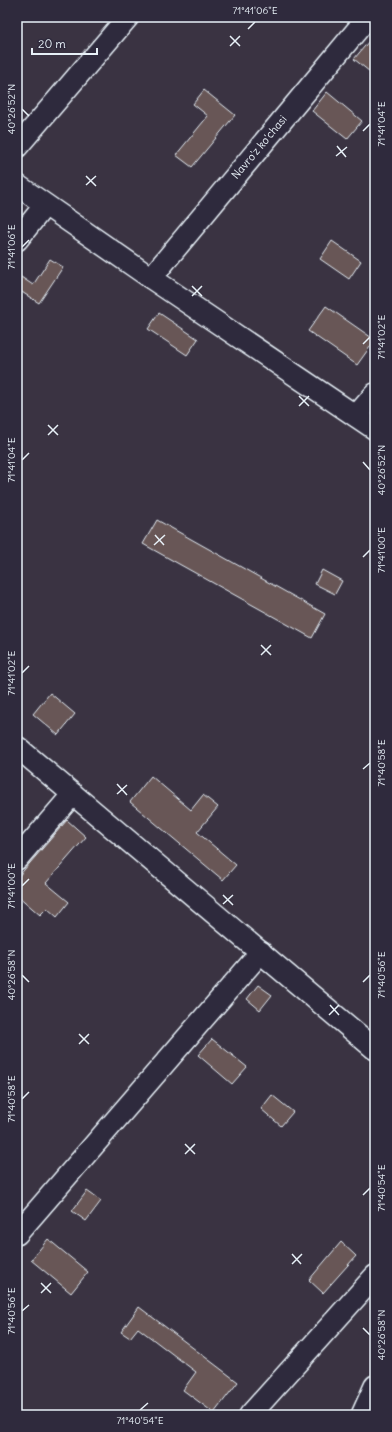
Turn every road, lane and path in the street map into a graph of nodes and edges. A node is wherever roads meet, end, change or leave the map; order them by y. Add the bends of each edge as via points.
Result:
1 (128, 17) edge
2 (368, 17) edge
3 (17, 147) edge
4 (17, 185) edge
5 (45, 205) junction
6 (17, 240) edge
7 (151, 278) junction
8 (375, 394) edge
9 (356, 416) junction
10 (375, 429) edge
11 (17, 746) edge
12 (73, 794) junction
13 (17, 859) edge
14 (261, 952) junction
15 (375, 1049) edge
16 (17, 1234) edge
17 (375, 1276) edge
18 (375, 1386) edge
19 (250, 1415) edge
20 (362, 1415) edge

1 - 3 street
2 - 7 street, Navro'z ko'chasi
4 - 5 street
5 - 6 street
5 - 7 street
7 - 9 street
8 - 9 street
9 - 10 street
11 - 12 street
12 - 13 street
12 - 14 street
14 - 15 street
14 - 16 street
17 - 19 street
18 - 20 street

